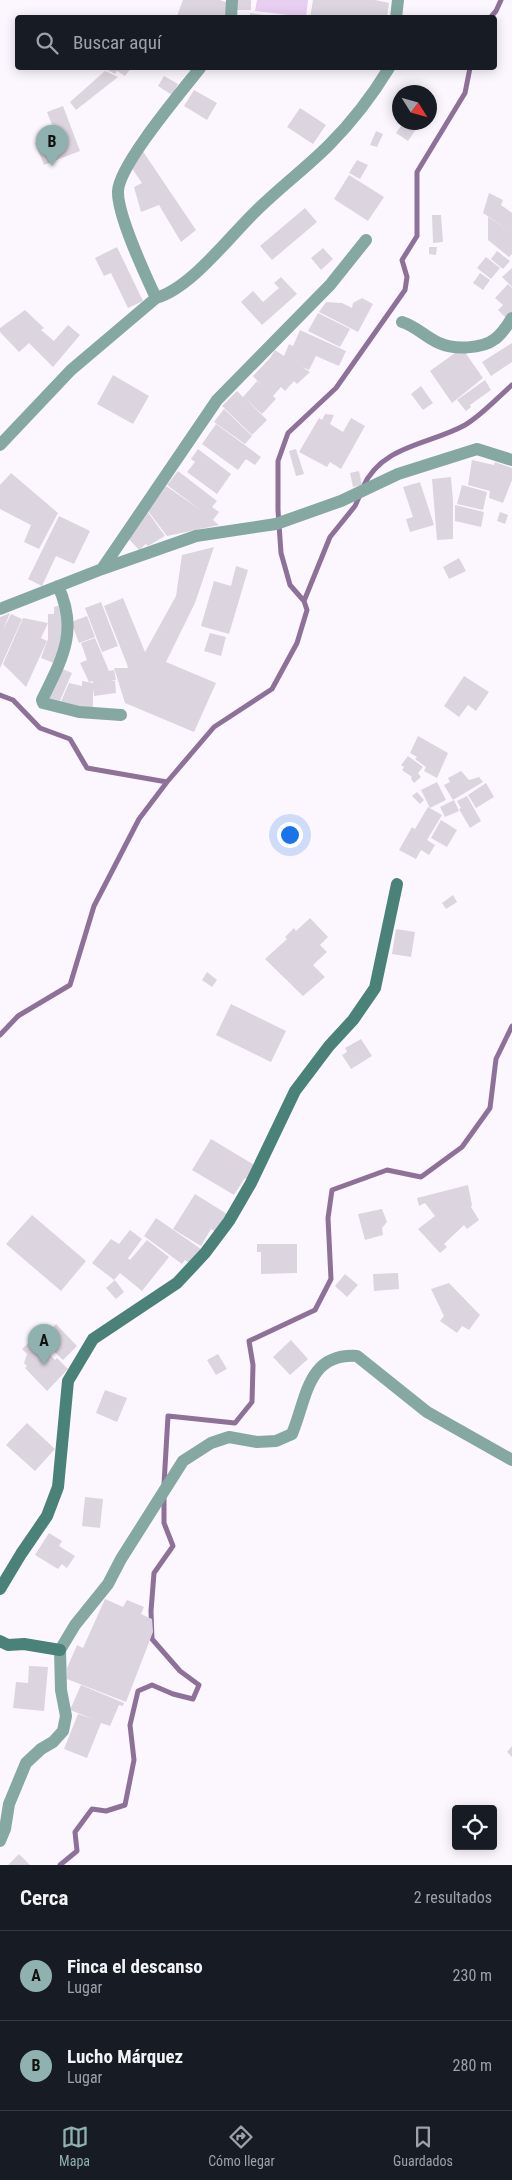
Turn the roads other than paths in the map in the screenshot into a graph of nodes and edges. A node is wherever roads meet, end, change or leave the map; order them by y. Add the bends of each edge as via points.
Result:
1 (232, 0) edge
2 (398, 0) edge
3 (231, 15) edge
4 (396, 15) edge
5 (198, 70) edge
6 (388, 70) edge
7 (366, 240) dead end
8 (156, 298) junction
9 (512, 318) edge
10 (402, 322) dead end
11 (0, 445) edge
12 (512, 460) edge
13 (102, 569) junction
14 (58, 586) junction
15 (0, 609) edge
16 (121, 715) dead end
17 (397, 884) dead end
18 (512, 1460) edge
19 (0, 1590) edge
20 (0, 1641) edge
21 (60, 1650) junction
22 (0, 1841) edge

1 - 3 street
2 - 4 street
5 - 8 street via 149,133 121,177 118,189 118,202
6 - 8 street via 364,106 328,146 286,182 198,270 169,294
7 - 13 street via 330,285 217,400
8 - 11 street via 71,370
9 - 10 street via 502,333 489,343 467,347 439,344 412,325
12 - 13 street via 477,449 398,474 341,501 279,523 196,536
13 - 14 street
14 - 15 street
14 - 16 street via 68,614 67,645 43,703 79,712
17 - 19 street via 375,988 295,1091 229,1221 205,1253 176,1283 93,1339 68,1381 58,1487 48,1516
18 - 21 street via 427,1412 357,1356 343,1355 322,1364 310,1381 292,1434 276,1441 257,1442 229,1437 211,1443 183,1461 108,1584 75,1625
20 - 21 street via 8,1645 24,1644
21 - 22 street via 61,1690 66,1716 63,1731 26,1763 9,1804

